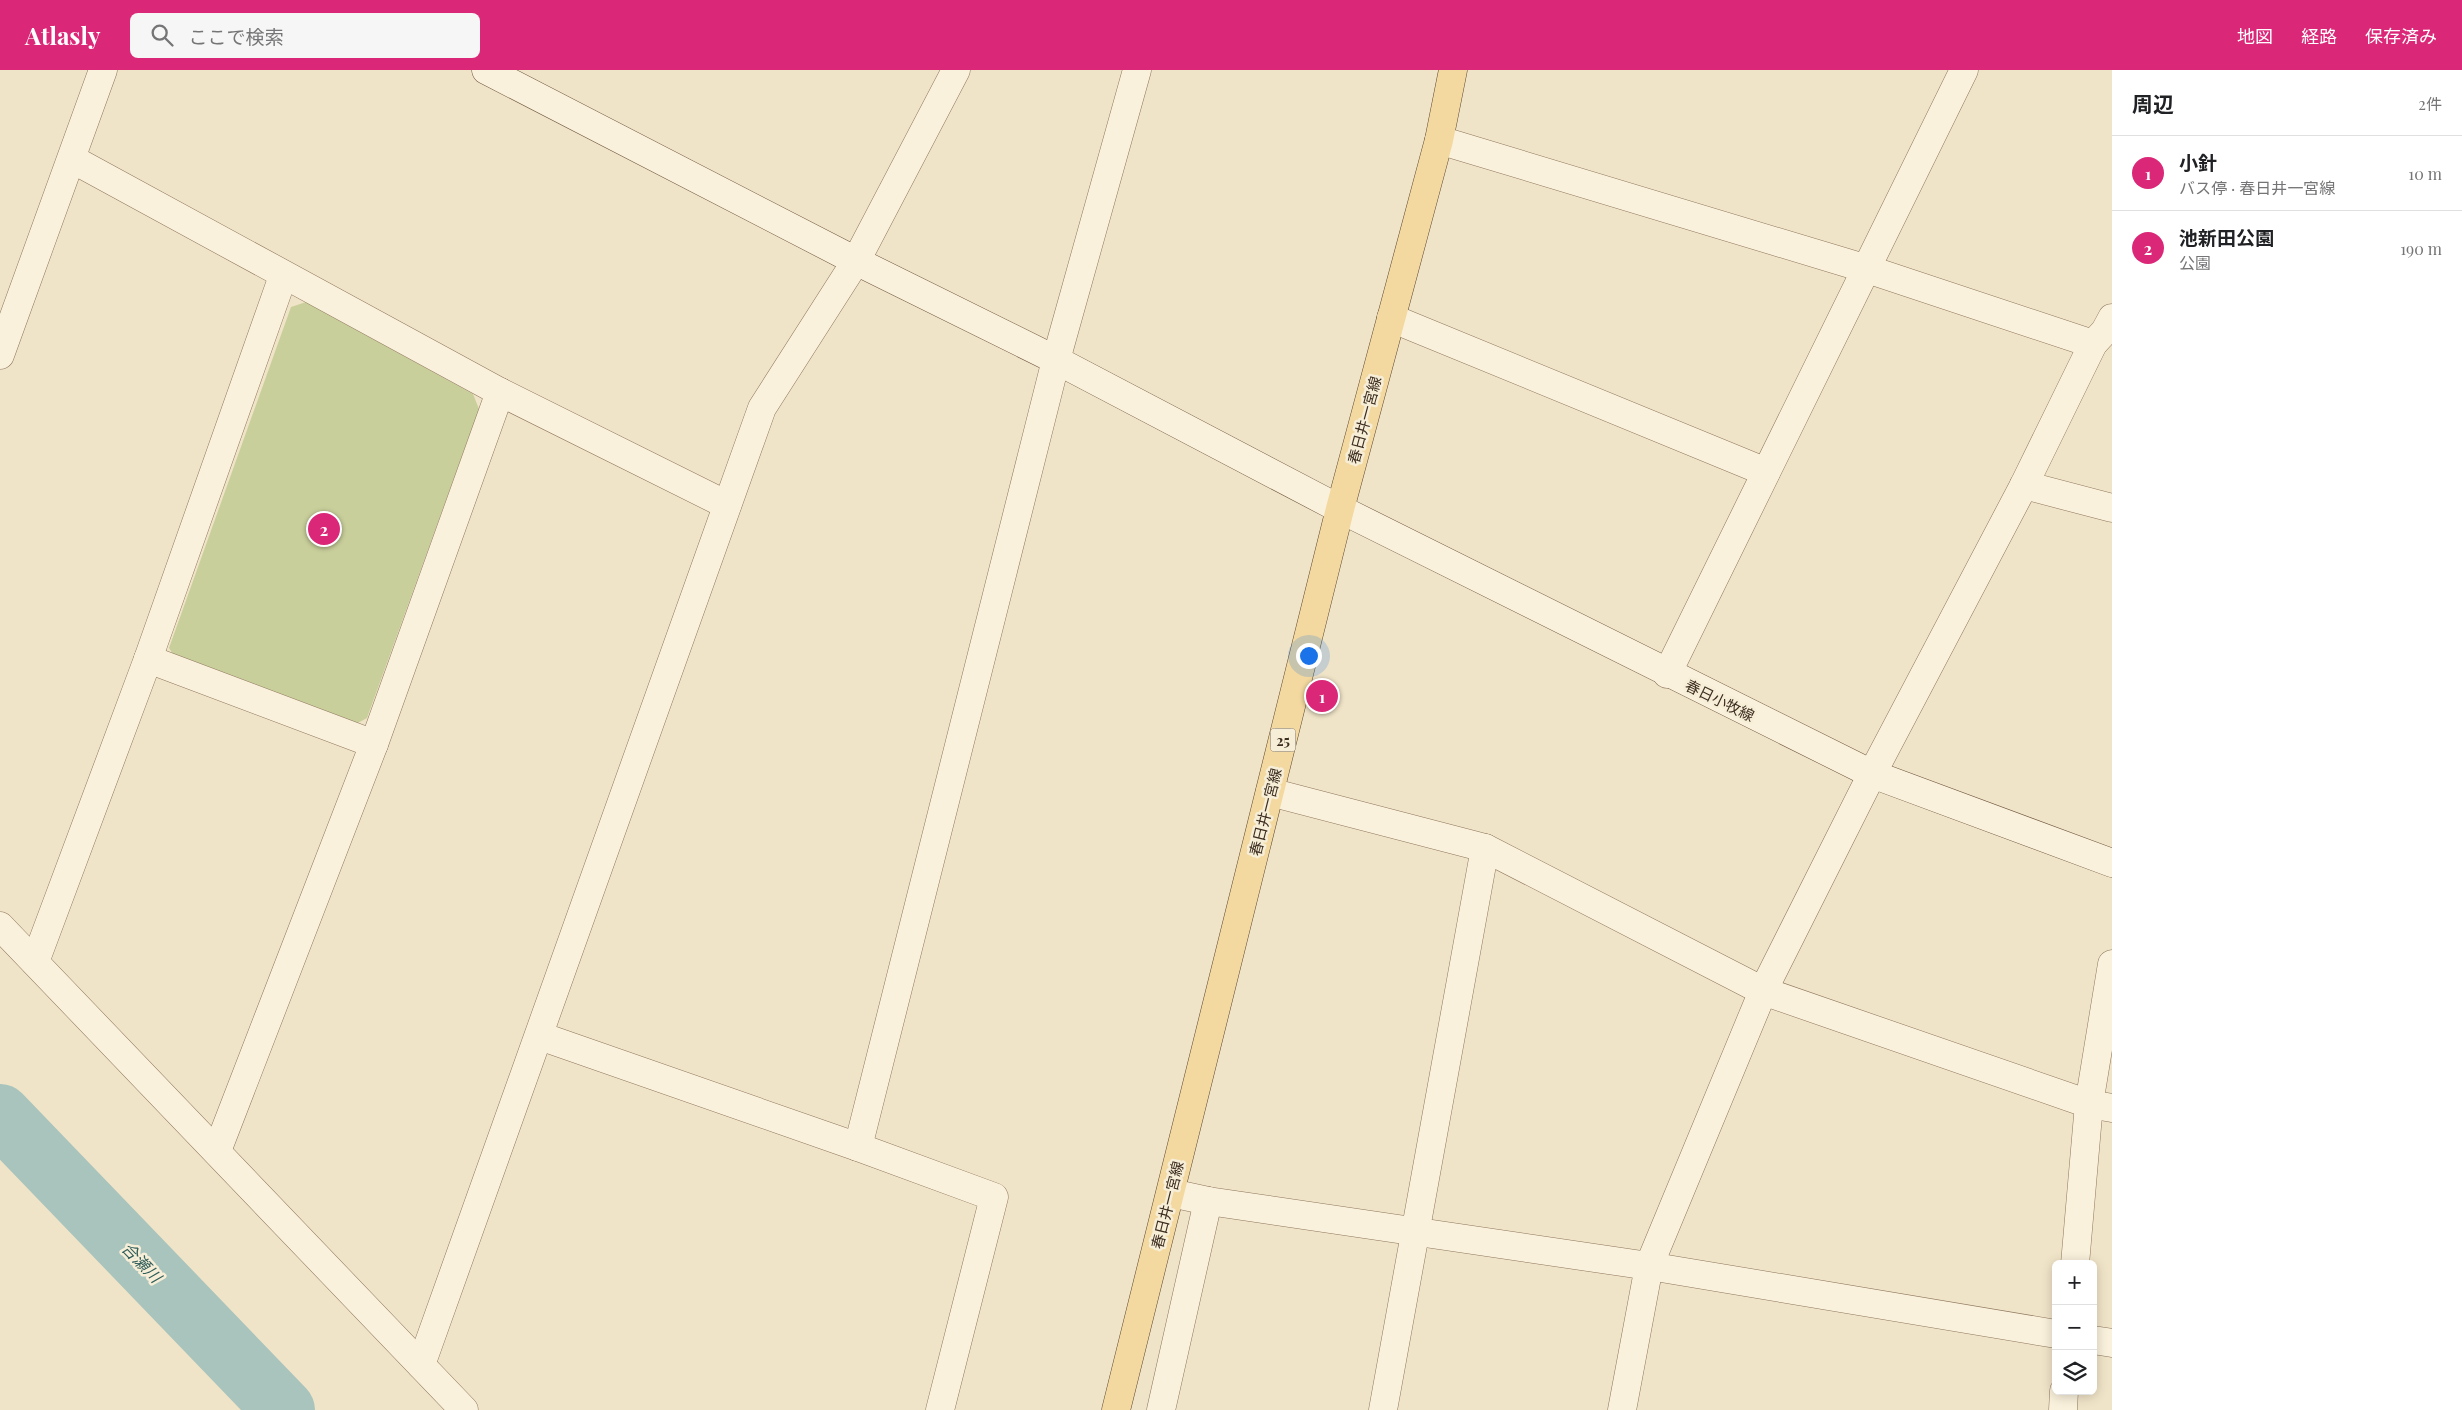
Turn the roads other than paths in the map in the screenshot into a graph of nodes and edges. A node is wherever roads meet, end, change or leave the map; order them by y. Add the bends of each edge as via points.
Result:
1 (103, 70) edge
2 (956, 70) edge
3 (1137, 70) edge
4 (1453, 70) edge
5 (1964, 70) edge
6 (498, 72) edge
7 (1439, 140) junction
8 (72, 159) junction
9 (856, 261) junction
10 (1867, 269) junction
11 (283, 276) junction
12 (1391, 318) junction
13 (2106, 331) edge
14 (0, 355) edge
15 (1056, 360) junction
16 (500, 392) junction
17 (1766, 472) junction
18 (2024, 484) junction
19 (727, 506) junction
20 (2112, 508) edge
21 (1340, 509) junction
22 (148, 659) junction
23 (1667, 674) junction
24 (374, 744) junction
25 (1872, 774) junction
26 (1270, 792) junction
27 (1485, 848) junction
28 (2112, 863) edge
29 (0, 926) edge
30 (35, 962) junction
31 (2112, 964) edge
32 (1763, 991) junction
33 (540, 1036) junction
34 (2100, 1106) edge
35 (858, 1147) junction
36 (217, 1151) junction
37 (1171, 1193) junction
38 (1208, 1201) junction
39 (1417, 1232) junction
40 (2076, 1260) edge
41 (1649, 1266) junction
42 (2052, 1333) edge
43 (2097, 1340) edge
44 (2112, 1342) edge
45 (421, 1365) junction
46 (2064, 1395) edge
47 (464, 1410) edge
48 (940, 1410) edge
49 (1116, 1410) edge
50 (1161, 1410) edge
51 (1383, 1410) edge
52 (1622, 1410) edge
53 (2063, 1410) edge

1 - 8 street
2 - 9 street
3 - 15 street
4 - 7 main road, 春日井一宮線 / 25
5 - 10 street
6 - 9 street, 春日小牧線
7 - 10 street
7 - 12 main road, 春日井一宮線 / 25
8 - 11 street
8 - 14 street
9 - 15 street, 春日小牧線
9 - 19 street via 762,408
10 - 13 street
10 - 17 street
11 - 16 street
11 - 22 street
12 - 17 street
12 - 21 main road, 春日井一宮線 / 25
13 - 18 street
15 - 21 street, 春日小牧線
15 - 35 street
16 - 19 street
16 - 24 street
17 - 23 street
18 - 20 street
18 - 25 street
19 - 33 street
21 - 23 street, 春日小牧線
21 - 26 main road, 春日井一宮線 / 25
22 - 24 street
22 - 30 street
23 - 25 street, 春日小牧線
24 - 36 street
25 - 28 street, 春日小牧線
25 - 32 street
26 - 27 street
26 - 37 main road, 春日井一宮線 / 25
27 - 32 street
27 - 39 street
29 - 30 street
30 - 36 street
31 - 34 street
32 - 34 street
32 - 41 street
33 - 35 street
33 - 45 street
34 - 40 street
35 - 48 street via 994,1197
36 - 45 street
37 - 38 street
37 - 49 main road, 春日井一宮線 / 25
38 - 39 street
38 - 50 street
39 - 41 street
39 - 51 street
41 - 42 street
41 - 52 street
43 - 44 street
45 - 47 street
46 - 53 street

